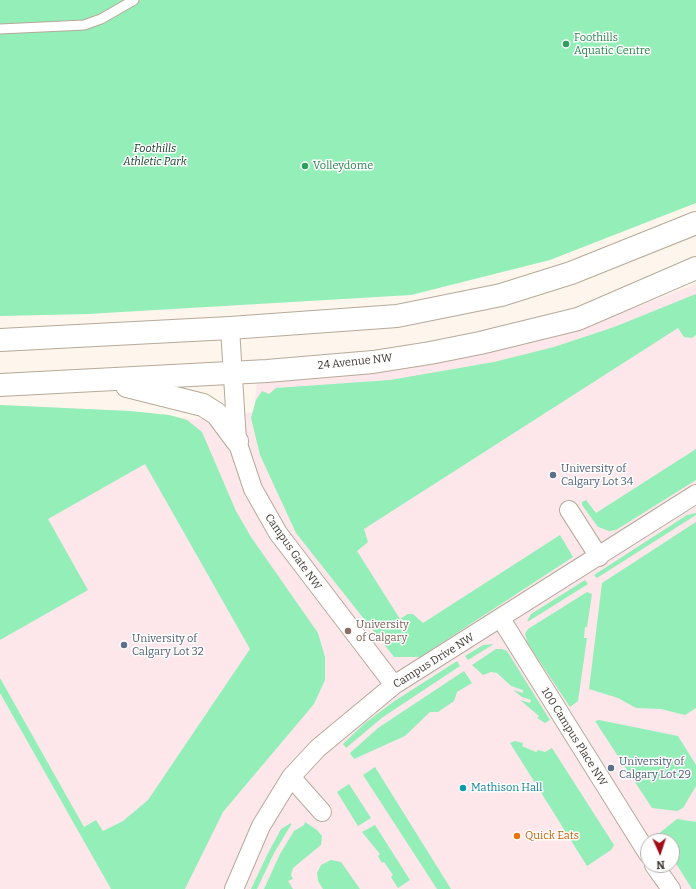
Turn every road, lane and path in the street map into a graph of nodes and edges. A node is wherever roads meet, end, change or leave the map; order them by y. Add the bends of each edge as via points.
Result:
1 (134, 0) edge
2 (0, 29) edge
3 (696, 223) edge
4 (696, 268) edge
5 (230, 328) junction
6 (0, 340) edge
7 (232, 373) junction
8 (103, 380) junction
9 (0, 385) edge
10 (237, 441) junction
11 (696, 494) edge
12 (570, 510) dead end
13 (599, 557) junction
14 (501, 619) junction
15 (394, 685) junction
16 (291, 777) junction
17 (322, 812) dead end
18 (640, 841) edge
19 (660, 873) edge
20 (234, 889) edge
21 (671, 889) edge

1 - 2 lane via 101,19 84,25
3 - 5 street via 585,268 501,295 397,316
4 - 7 street, 24 Avenue NW via 578,319 480,344 373,362
5 - 6 street
5 - 7 street, Campus Gate NW
7 - 8 street, 24 Avenue NW
7 - 10 street, Campus Gate NW
8 - 9 street, 24 Avenue NW
8 - 10 street via 203,405 217,414
10 - 15 street, Campus Gate NW via 253,489 268,519
11 - 13 street, Campus Drive NW
12 - 13 street
13 - 14 street, Campus Drive NW
14 - 15 street, Campus Drive NW
14 - 18 street, 100 Campus Place NW
15 - 16 street, Campus Drive NW via 318,748
16 - 17 street
16 - 20 street, Campus Drive NW via 261,826
19 - 21 street

